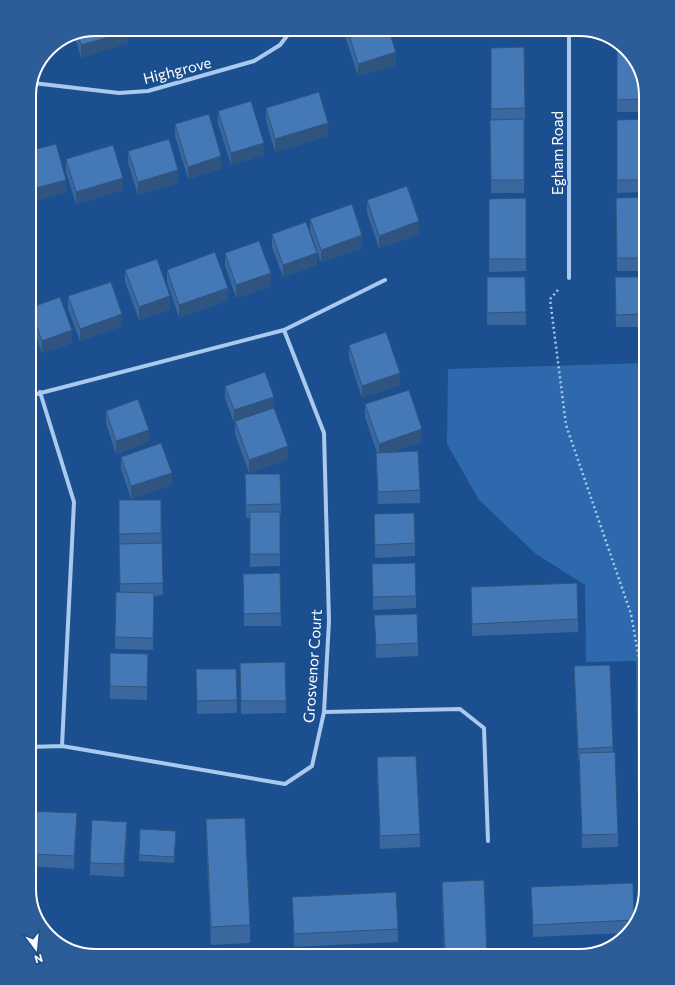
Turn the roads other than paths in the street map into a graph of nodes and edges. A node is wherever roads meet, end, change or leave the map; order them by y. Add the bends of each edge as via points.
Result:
1 (287, 36) edge
2 (569, 36) edge
3 (38, 83) edge
4 (569, 278) road end
5 (385, 280) dead end
6 (284, 330) junction
7 (40, 392) junction
8 (36, 393) edge
9 (324, 712) junction
10 (62, 746) junction
11 (36, 747) edge
12 (488, 841) dead end

1 - 3 street, Highgrove via 280,45 254,61 148,91 119,93
2 - 4 street, Egham Road
5 - 6 street
6 - 7 street
6 - 9 street, Grosvenor Court via 324,433 329,621
7 - 8 street
7 - 10 street via 74,502
9 - 10 street, Grosvenor Court via 312,766 285,784
9 - 12 street via 460,709 484,728
10 - 11 street, Grosvenor Court

